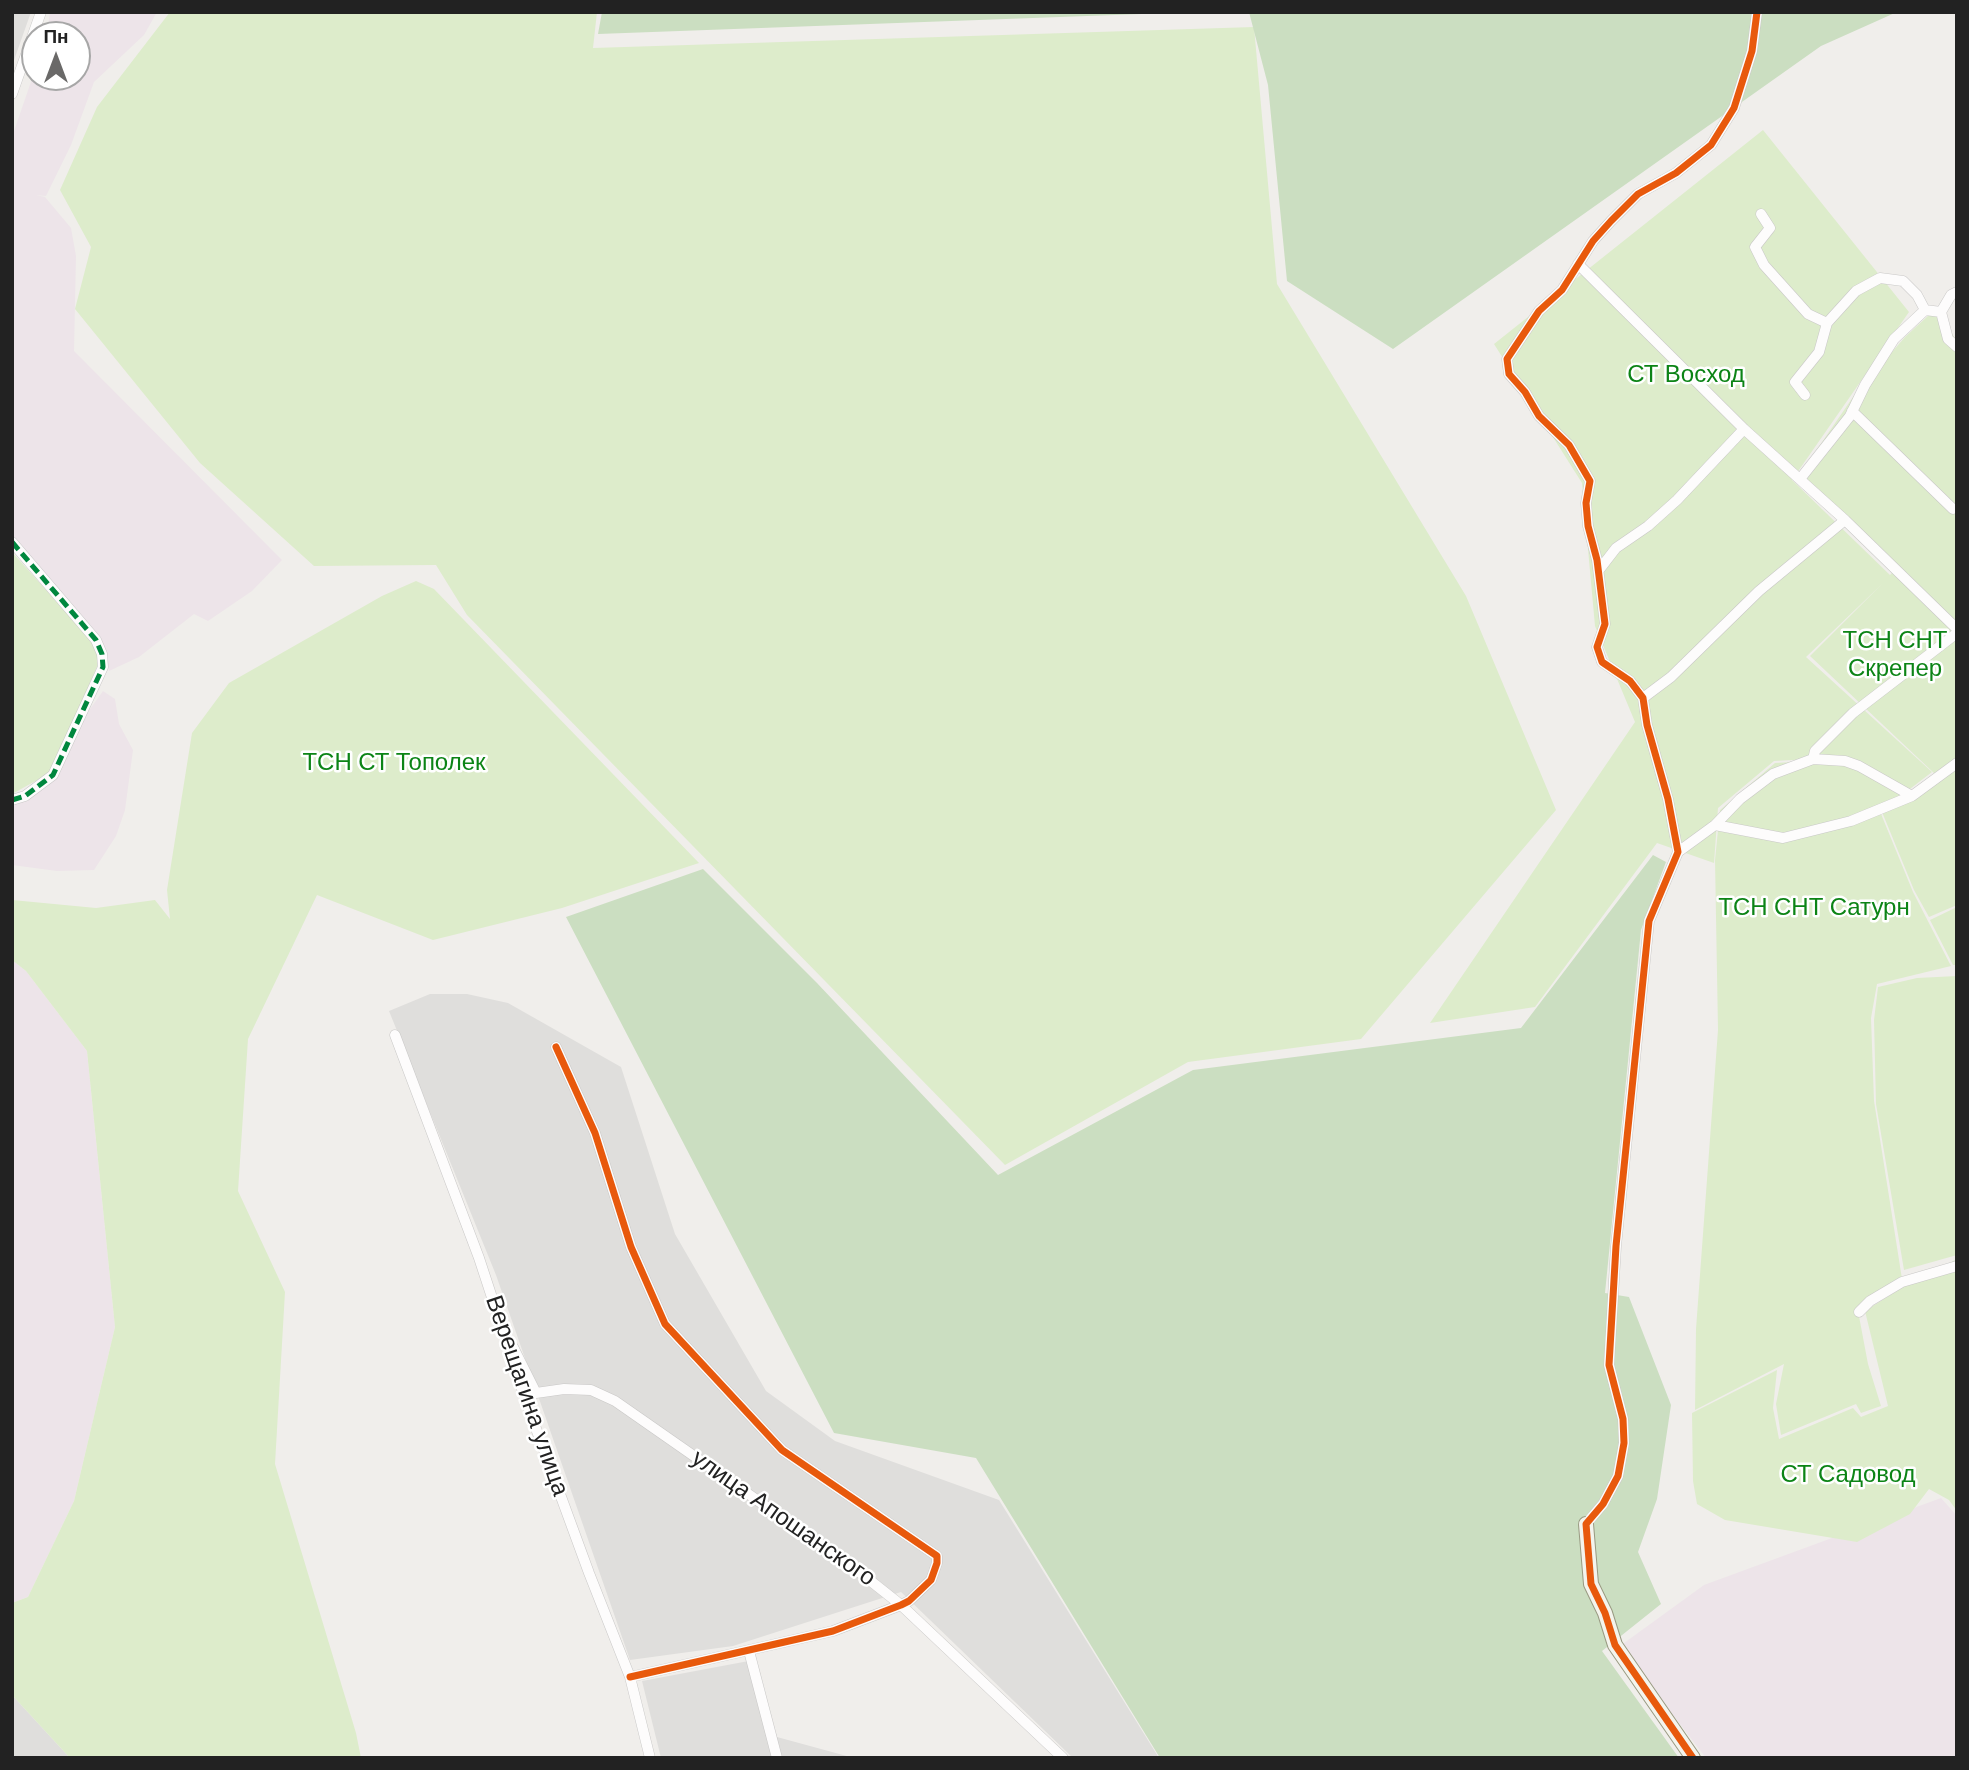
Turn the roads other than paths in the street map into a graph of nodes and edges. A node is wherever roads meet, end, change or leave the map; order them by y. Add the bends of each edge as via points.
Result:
1 (41, 12) edge
2 (1757, 12) edge
3 (12, 94) edge
4 (1761, 214) dead end
5 (1578, 264) junction
6 (1957, 292) edge
7 (1925, 310) junction
8 (1941, 312) junction
9 (1827, 323) junction
10 (1957, 347) edge
11 (1805, 395) dead end
12 (1852, 411) junction
13 (1744, 429) junction
14 (1800, 479) junction
15 (1953, 509) dead end
16 (1845, 520) junction
17 (12, 542) edge
18 (1598, 570) junction
19 (1957, 631) edge
20 (1643, 698) junction
21 (1813, 759) junction
22 (1957, 763) edge
23 (1912, 796) junction
24 (12, 800) edge
25 (1715, 825) junction
26 (1678, 852) junction
27 (395, 1035) dead end
28 (556, 1048) dead end
29 (1957, 1266) edge
30 (1859, 1312) dead end
31 (499, 1321) junction
32 (1586, 1524) joint
33 (901, 1605) junction
34 (749, 1651) junction
35 (630, 1677) junction
36 (650, 1758) edge
37 (777, 1758) edge
38 (1063, 1758) edge
39 (1693, 1758) edge

1 - 3 street
2 - 5 street via 1752,51 1734,108 1711,145 1676,173 1638,194 1593,241
4 - 9 street via 1770,228 1755,247 1764,264 1808,314
5 - 13 street
5 - 18 street via 1507,359 1509,374 1539,416 1569,445 1590,481 1588,526
6 - 8 street
7 - 8 street
7 - 9 street via 1903,281 1880,278 1856,291
7 - 12 street via 1894,339
8 - 10 street via 1948,339
9 - 11 street via 1819,352 1796,382
12 - 14 street
12 - 15 street
13 - 14 street
13 - 18 street via 1677,500 1616,548
14 - 16 street
16 - 19 street
16 - 20 street via 1759,591 1671,677
17 - 24 street via 96,640 103,667 53,775
18 - 20 street via 1605,624 1597,648 1602,662 1630,681
19 - 21 street via 1853,713 1815,751
20 - 26 street
21 - 23 street via 1859,766
21 - 25 street via 1773,774
22 - 23 street
23 - 25 street via 1851,821 1783,838
25 - 26 street
26 - 32 street via 1649,921 1616,1246 1609,1364 1624,1443 1618,1476
27 - 31 street, Верещагина улица
28 - 33 street via 595,1133 631,1247 665,1324 782,1450 937,1556 932,1580
29 - 30 street via 1902,1282
31 - 33 street, улица Апошанского via 537,1393 591,1390 615,1401
31 - 35 street, Верещагина улица
32 - 39 street via 1591,1584 1615,1645
33 - 34 street via 833,1631
33 - 38 street, улица Апошанского
34 - 35 street
34 - 37 street
35 - 36 street, Верещагина улица

